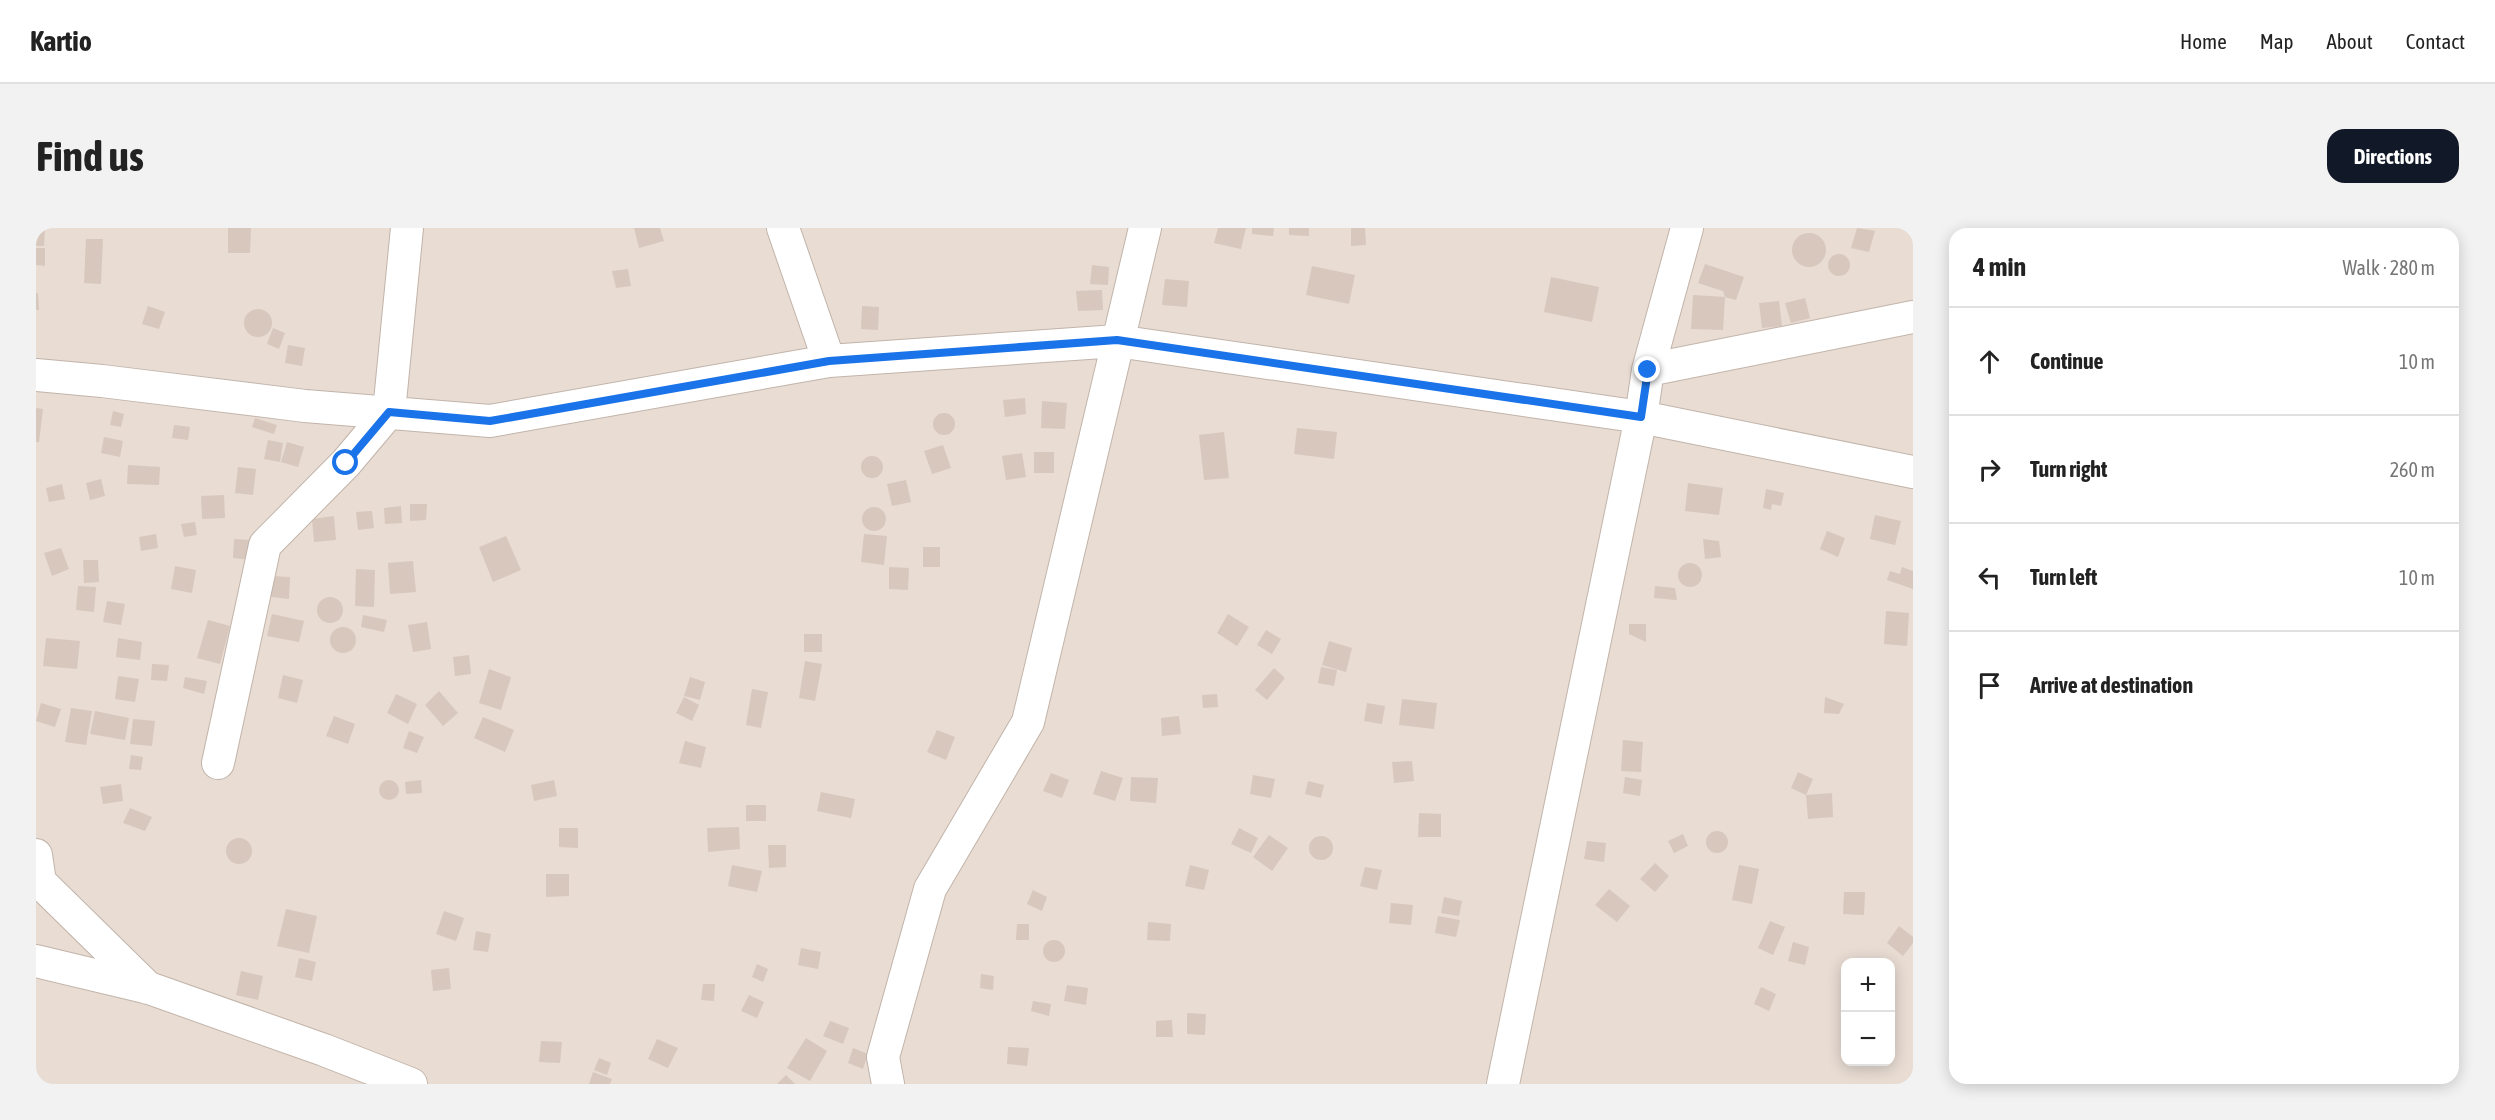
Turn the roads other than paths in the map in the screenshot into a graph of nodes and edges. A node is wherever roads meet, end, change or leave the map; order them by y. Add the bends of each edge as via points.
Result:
1 (407, 228) edge
2 (783, 228) edge
3 (1145, 228) edge
4 (1687, 228) edge
5 (1913, 317) edge
6 (1117, 340) junction
7 (829, 361) junction
8 (1648, 370) junction
9 (36, 375) edge
10 (389, 412) junction
11 (1641, 417) junction
12 (1913, 472) edge
13 (218, 763) dead end
14 (36, 855) edge
15 (36, 961) edge
16 (149, 988) junction
17 (411, 1084) edge
18 (888, 1084) edge
19 (1503, 1084) edge

1 - 10 street
2 - 7 street
3 - 6 street
4 - 8 street
5 - 8 street
6 - 7 street
6 - 11 street
6 - 18 street via 1028,722 930,889 883,1057
7 - 10 street via 490,421
8 - 11 street
9 - 10 street
10 - 13 street via 346,463 265,545
11 - 12 street
11 - 19 street
14 - 16 street via 40,882
15 - 16 street
16 - 17 street

